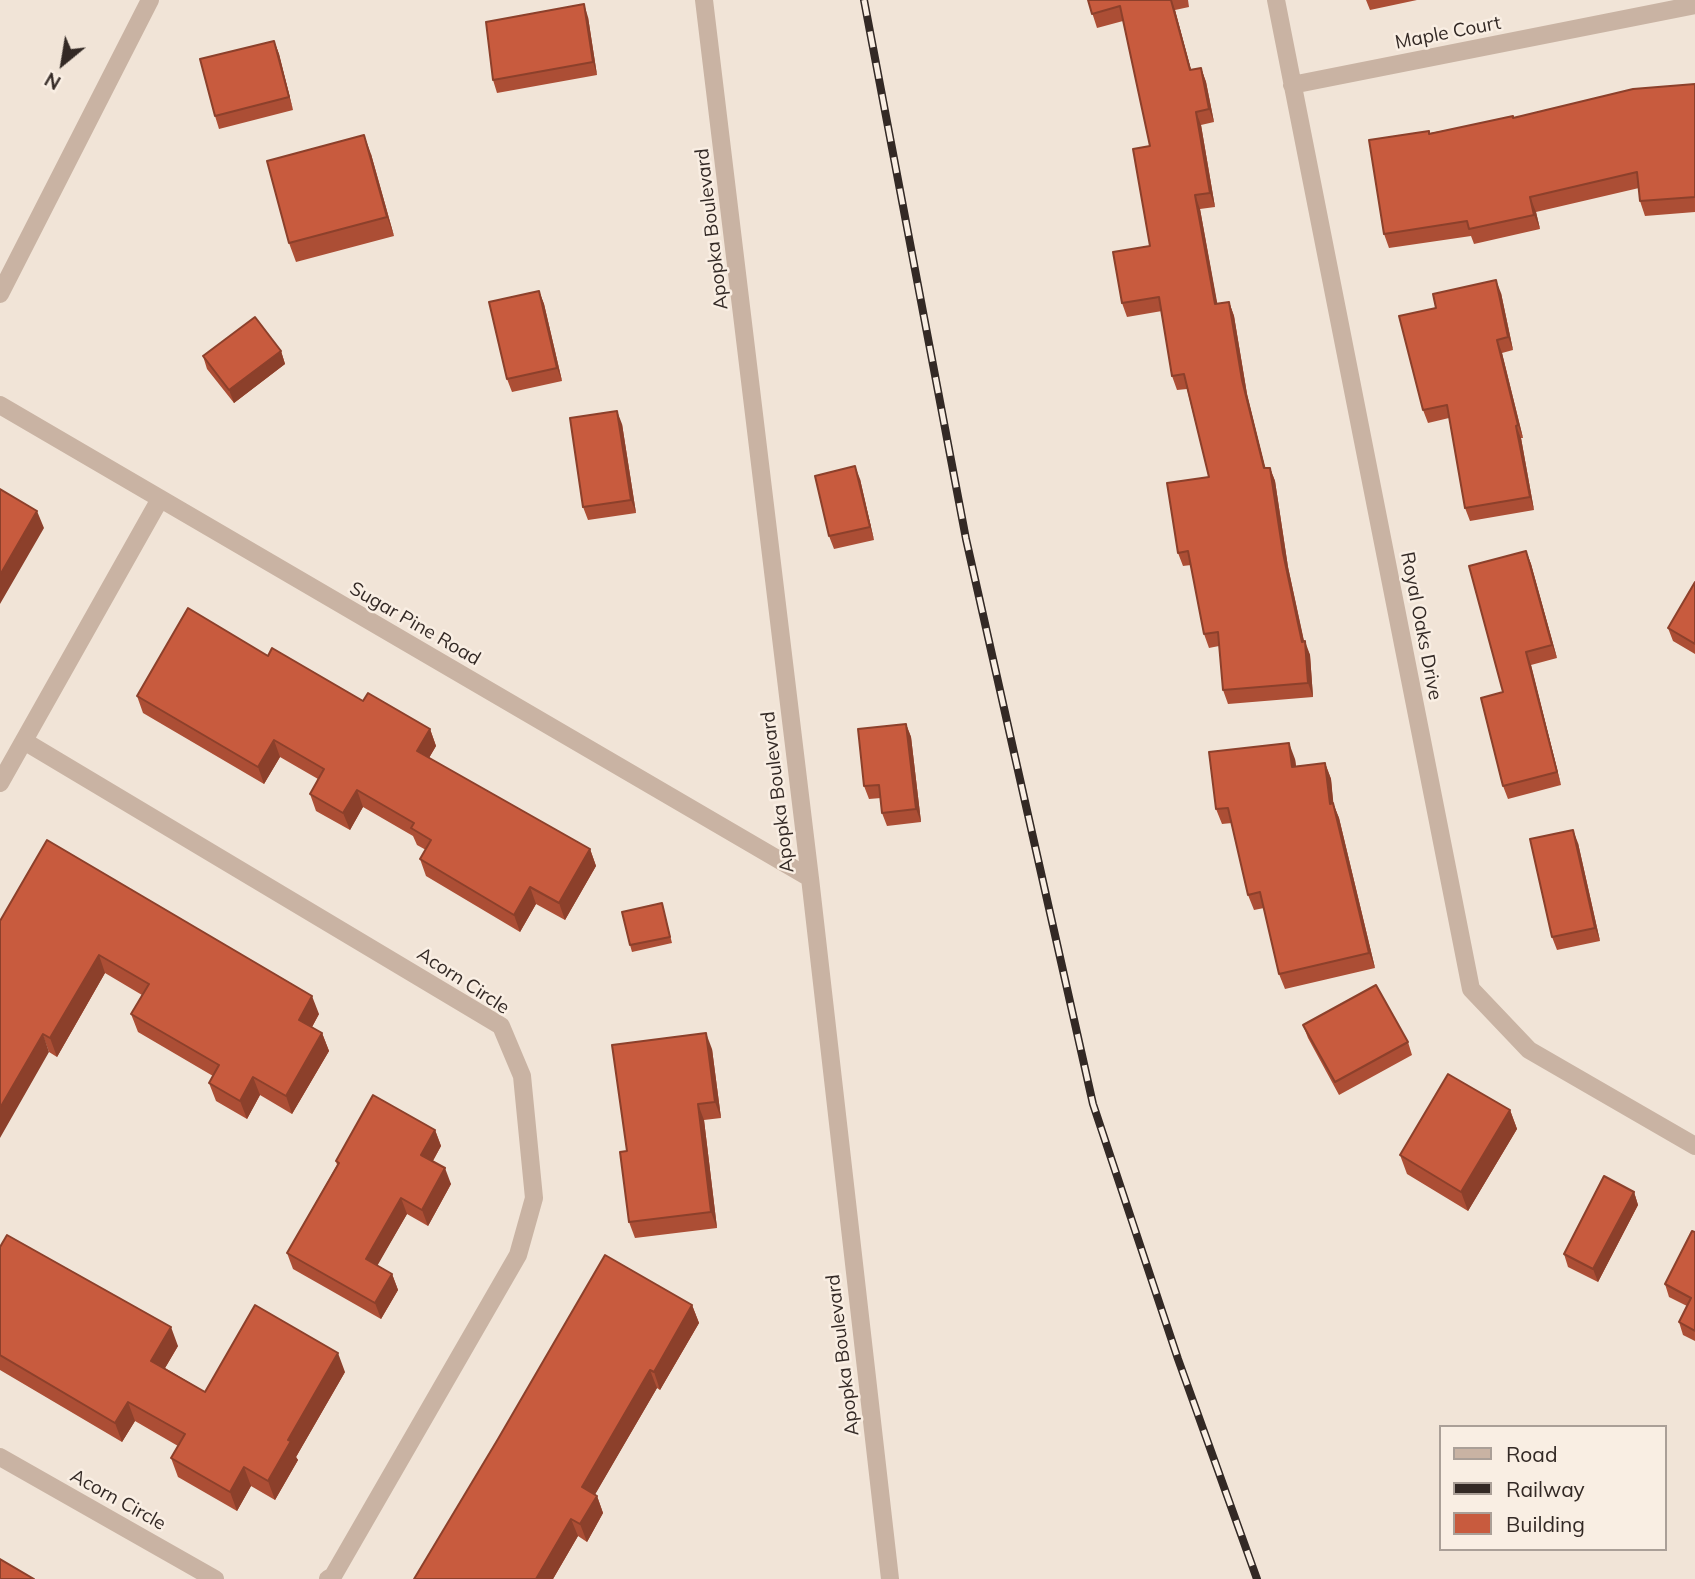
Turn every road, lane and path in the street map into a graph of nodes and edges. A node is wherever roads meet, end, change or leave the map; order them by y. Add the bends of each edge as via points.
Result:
1 (150, 0) edge
2 (704, 0) edge
3 (1276, 0) edge
4 (1695, 5) edge
5 (1292, 85) junction
6 (0, 293) edge
7 (0, 405) edge
8 (160, 499) junction
9 (24, 741) junction
10 (0, 783) edge
11 (810, 878) junction
12 (1695, 1146) edge
13 (0, 1457) edge
14 (215, 1579) edge
15 (328, 1579) edge
16 (890, 1579) edge

1 - 6 street
2 - 11 street, Apopka Boulevard
3 - 5 street, Royal Oaks Drive
4 - 5 street, Maple Court
5 - 12 street, Royal Oaks Drive via 1471,989 1529,1050
7 - 8 street, Sugar Pine Road
8 - 9 street
8 - 11 street, Sugar Pine Road
9 - 10 street
9 - 15 street, Acorn Circle via 501,1026 522,1076 534,1198 518,1255
11 - 16 street, Apopka Boulevard
13 - 14 street, Acorn Circle

